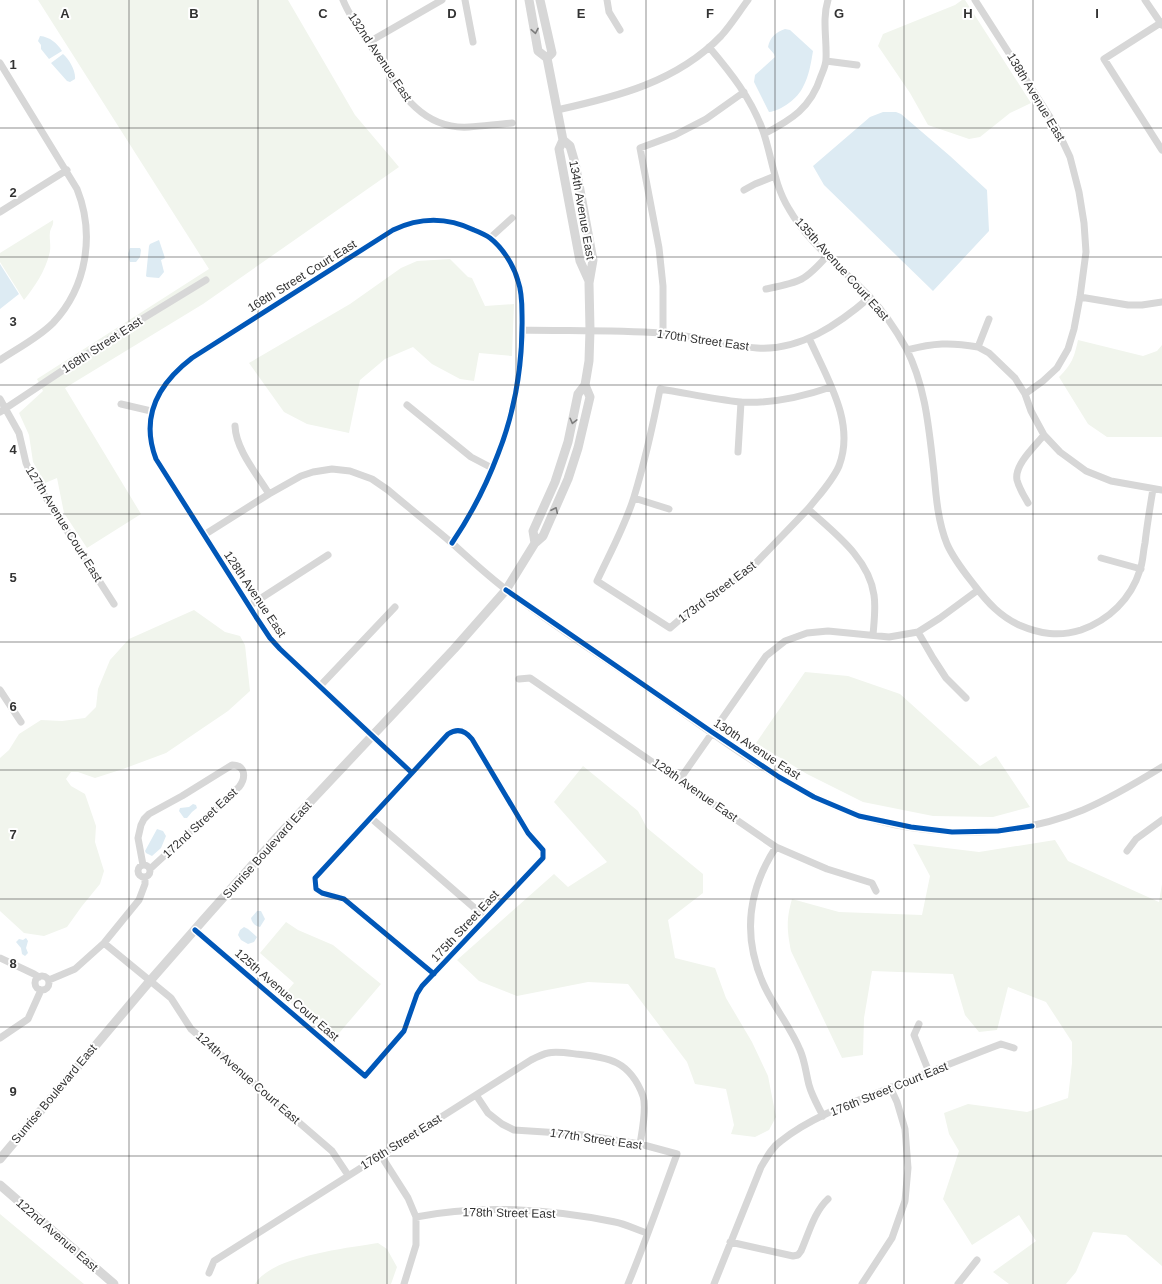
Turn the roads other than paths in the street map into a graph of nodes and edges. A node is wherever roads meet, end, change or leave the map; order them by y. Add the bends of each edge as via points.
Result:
1 (344, 0) edge
2 (442, 0) edge
3 (465, 0) edge
4 (529, 0) edge
5 (540, 0) edge
6 (607, 0) edge
7 (748, 0) edge
8 (828, 0) edge
9 (975, 0) edge
10 (1145, 0) edge
11 (1162, 23) edge
12 (620, 30) dead end
13 (369, 42) junction
14 (473, 42) dead end
15 (709, 47) junction
16 (547, 58) junction
17 (826, 61) junction
18 (0, 63) edge
19 (857, 65) dead end
20 (744, 92) junction
21 (557, 110) junction
22 (512, 123) dead end
23 (764, 134) junction
24 (566, 143) junction
25 (1162, 150) edge
26 (67, 170) junction
27 (775, 176) junction
28 (744, 190) dead end
29 (0, 212) edge
30 (512, 218) dead end
31 (490, 238) junction
32 (827, 256) junction
33 (206, 280) dead end
34 (589, 283) junction
35 (766, 289) dead end
36 (870, 297) junction
37 (1080, 297) junction
38 (1162, 302) edge
39 (988, 319) dead end
40 (522, 330) junction
41 (590, 330) junction
42 (663, 333) junction
43 (809, 338) junction
44 (978, 347) junction
45 (907, 350) junction
46 (0, 360) edge
47 (831, 387) junction
48 (1025, 394) junction
49 (0, 399) edge
50 (741, 402) junction
51 (121, 404) dead end
52 (407, 405) dead end
53 (3, 410) edge
54 (151, 411) junction
55 (235, 426) dead end
56 (1044, 435) junction
57 (738, 452) dead end
58 (492, 468) junction
59 (1153, 489) junction
60 (1162, 490) edge
61 (269, 494) junction
62 (634, 498) junction
63 (1028, 503) dead end
64 (668, 509) dead end
65 (808, 509) junction
66 (204, 535) junction
67 (452, 543) junction
68 (328, 555) dead end
69 (1102, 558) dead end
70 (1141, 569) junction
71 (506, 590) junction
72 (978, 590) junction
73 (114, 604) dead end
74 (249, 606) junction
75 (395, 607) dead end
76 (918, 632) junction
77 (873, 635) junction
78 (519, 679) dead end
79 (320, 686) junction
80 (0, 690) edge
81 (966, 698) dead end
82 (21, 722) dead end
83 (712, 732) junction
84 (373, 735) junction
85 (1162, 767) edge
86 (412, 773) junction
87 (680, 779) junction
88 (371, 818) junction
89 (1162, 820) edge
90 (776, 846) junction
91 (1127, 851) dead end
92 (143, 865) junction
93 (150, 869) junction
94 (145, 878) junction
95 (876, 890) dead end
96 (486, 918) junction
97 (195, 930) junction
98 (104, 943) junction
99 (0, 958) edge
100 (434, 974) junction
101 (38, 977) junction
102 (49, 980) junction
103 (149, 982) junction
104 (41, 990) junction
105 (919, 1024) dead end
106 (0, 1038) edge
107 (1014, 1048) dead end
108 (929, 1072) junction
109 (365, 1076) joint
110 (890, 1088) junction
111 (476, 1095) junction
112 (823, 1116) junction
113 (640, 1144) junction
114 (380, 1154) junction
115 (0, 1159) edge
116 (348, 1175) junction
117 (0, 1185) edge
118 (828, 1199) dead end
119 (416, 1217) junction
120 (647, 1233) junction
121 (730, 1242) junction
122 (977, 1260) dead end
123 (209, 1273) dead end
124 (114, 1284) edge
125 (404, 1284) edge
126 (628, 1284) edge
127 (714, 1284) edge
128 (862, 1284) edge
129 (958, 1284) edge

1 - 13 street, 132nd Avenue East
2 - 13 street
3 - 14 street
4 -> 16 street, 134th Avenue East via 538,51
5 - 16 street, 134th Avenue East via 552,53
6 - 12 street via 609,12
7 - 15 street via 721,36
8 - 17 street via 825,26
9 - 37 street, 138th Avenue East via 1055,125 1070,156 1084,223 1086,252
10 - 11 street
11 - 25 street via 1104,59
13 - 22 street, 132nd Avenue East via 401,93 426,117 452,126
15 - 20 street, 135th Avenue Court East via 732,73
15 - 21 street via 682,68 650,84
16 - 21 street, 134th Avenue East
17 - 19 street
17 - 23 street via 817,87 799,113
18 - 26 street
20 - 23 street, 135th Avenue Court East
20 - 42 street via 706,119 675,135 640,148 659,248 663,286
21 - 24 street, 134th Avenue East
23 - 27 street, 135th Avenue Court East
24 - 34 street, 134th Avenue East via 576,170 593,260
24 - 34 street, 134th Avenue East via 559,149 580,261
26 - 29 street
26 - 46 street via 81,199 86,230 86,256 81,276 72,297 53,323
27 - 28 street
27 - 32 street, 135th Avenue Court East via 788,208 803,230
30 - 31 street
31 - 40 street via 500,248 518,281 522,305
31 - 54 street, 168th Street Court East via 464,225 442,220 418,221 399,227 192,358 170,377
32 - 35 street via 803,279 793,284
32 - 36 street, 135th Avenue Court East
33 - 53 street, 168th Street East
34 - 41 street, 134th Avenue East
36 - 43 street, 170th Street East via 830,328
36 - 45 street, 135th Avenue Court East via 890,321
37 - 38 street via 1128,305
37 - 48 street, 138th Avenue East via 1068,349 1057,368
39 - 44 street
40 - 41 street, 170th Street East
40 - 58 street via 513,405
41 - 42 street, 170th Street East
41 - 71 street, Sunrise Boulevard East via 585,385 590,397 578,448 559,503 543,536 535,543
42 - 43 street, 170th Street East via 757,348 774,348
43 - 47 street
44 - 45 street via 945,343
44 - 48 street via 1003,365 1016,378
45 - 72 street, 135th Avenue Court East via 928,418 939,517 948,545
47 - 50 street via 774,401
47 - 65 street via 843,420 844,450 831,481
48 - 56 street
49 - 53 street, 127th Avenue Court East
50 - 57 street
50 - 62 street via 660,389 649,444
51 - 54 street
52 - 58 street via 471,457
53 - 73 street, 127th Avenue Court East via 18,433 32,476
54 - 66 street, 128th Avenue East via 150,436 156,459
55 - 61 street via 239,444
56 - 59 street via 1060,452 1086,471 1112,481
56 - 63 street via 1029,452 1017,473 1017,480
58 - 67 street via 473,510
59 - 60 street
59 - 70 street, 135th Avenue Court East
61 - 66 street, 130th Avenue East
61 - 67 street, 130th Avenue East via 313,472 339,469 355,472 388,490
62 - 64 street
62 - 65 street, 173rd Street East via 597,581 670,628 692,609 753,566
65 - 77 street via 844,542 861,562 870,579 875,609
66 - 74 street, 128th Avenue East
67 - 71 street, 130th Avenue East
68 - 74 street
69 - 70 street
70 - 72 street, 135th Avenue Court East via 1133,587 1112,614 1096,624 1071,633 1053,635 1033,631 1007,619 992,607
71 - 83 street, 130th Avenue East
71 - 84 street, Sunrise Boulevard East
72 - 76 street
74 - 79 street, 128th Avenue East via 270,638
75 - 79 street
76 - 77 street via 889,637
76 - 81 street via 946,678
77 - 83 street via 828,631 807,633 785,641 766,656
78 - 87 street, 129th Avenue East via 530,678
79 - 84 street, 128th Avenue East
80 - 82 street
83 - 85 street, 130th Avenue East via 814,797 859,816 911,827 952,832 998,831 1032,826 1101,802
83 - 87 street
84 - 86 street, 128th Avenue East
84 - 97 street, Sunrise Boulevard East via 278,836
86 - 88 street
86 - 96 street, 175th Street East via 448,734 458,730 468,733 528,833 543,850 543,858
87 - 90 street, 129th Avenue East
88 - 96 street
88 - 100 street via 315,878 316,888 322,893 344,899
89 - 91 street via 1136,839
90 - 95 street, 129th Avenue East via 827,870 872,883
90 - 112 street via 766,862 751,908 752,952 763,984 801,1051 809,1087
92 - 93 street
92 - 93 street, 172nd Street East via 138,838 140,825 149,814 232,765 241,767 244,780 239,787
92 - 94 street via 138,871 139,875
93 - 94 street via 150,875
94 - 98 street via 139,900
96 - 100 street, 175th Street East
97 - 103 street, Sunrise Boulevard East
97 - 109 street, 125th Avenue Court East
98 - 102 street via 75,969
98 - 103 street
99 - 101 street
100 - 109 street, 175th Street East via 422,986 404,1031
101 - 102 street via 44,976
101 - 104 street via 37,988
102 - 104 street via 47,988
103 - 115 street, Sunrise Boulevard East
103 - 116 street, 124th Avenue Court East via 171,998 191,1029 332,1151
104 - 106 street via 28,1019
105 - 108 street via 914,1035
107 - 108 street, 176th Street Court East via 1001,1044
108 - 110 street, 176th Street Court East
110 - 112 street, 176th Street Court East
110 - 128 street via 905,1129 908,1168 904,1201 892,1238
111 - 113 street, 177th Street East via 488,1113 514,1130 576,1134
111 - 113 street, 176th Street East via 531,1060 549,1052 610,1059 625,1068 644,1097
111 - 114 street, 176th Street East
112 - 121 street, 176th Street Court East via 792,1133 770,1152 760,1166
113 - 120 street, 177th Street East via 677,1154
114 - 116 street, 176th Street East
114 - 119 street via 408,1198
116 - 123 street, 176th Street East via 214,1261
117 - 124 street, 122nd Avenue East
118 - 121 street via 817,1213 798,1255
119 - 120 street, 178th Street East via 440,1212 546,1212 617,1222
119 - 125 street via 416,1245
120 - 126 street
121 - 127 street, 176th Street Court East
122 - 129 street

